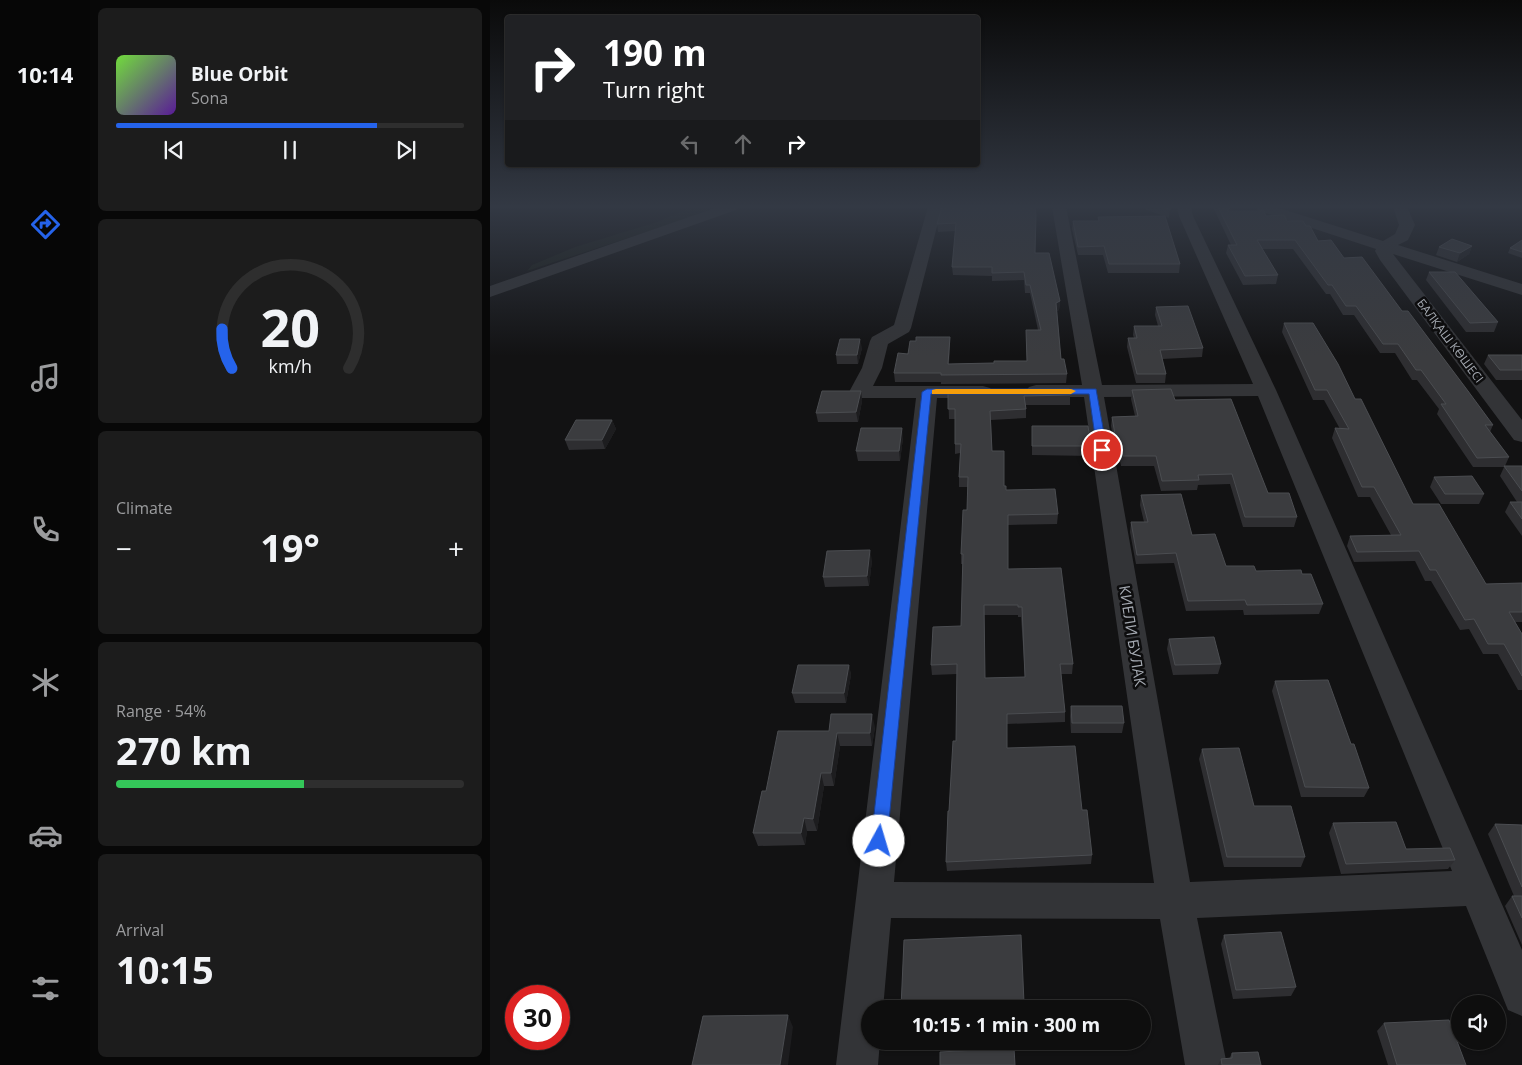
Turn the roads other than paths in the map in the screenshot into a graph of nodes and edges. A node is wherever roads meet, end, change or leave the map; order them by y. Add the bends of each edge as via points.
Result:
1 (590, 257) edge
2 (921, 257) edge
3 (1069, 257) edge
4 (1205, 257) edge
5 (1386, 257) edge
6 (1418, 257) edge
7 (1522, 290) edge
8 (490, 292) edge
9 (1266, 390) junction
10 (1093, 391) junction
11 (927, 392) junction
12 (1522, 435) edge
13 (1476, 888) junction
14 (873, 900) junction
15 (1175, 901) junction
16 (1522, 996) edge
17 (857, 1065) edge
18 (1206, 1065) edge

1 - 8 street
2 - 11 street via 902,328 879,341 872,368 859,392
3 - 10 street, КИЕЛИ БУЛАК
4 - 9 street
5 - 12 street, БАЛҚАШ КӨШЕСІ
6 - 7 street
9 - 10 street
9 - 13 street
10 - 11 street
10 - 15 street, КИЕЛИ БУЛАК
11 - 14 street
13 - 15 street
13 - 16 street
14 - 15 street
14 - 17 street
15 - 18 street, КИЕЛИ БУЛАК

